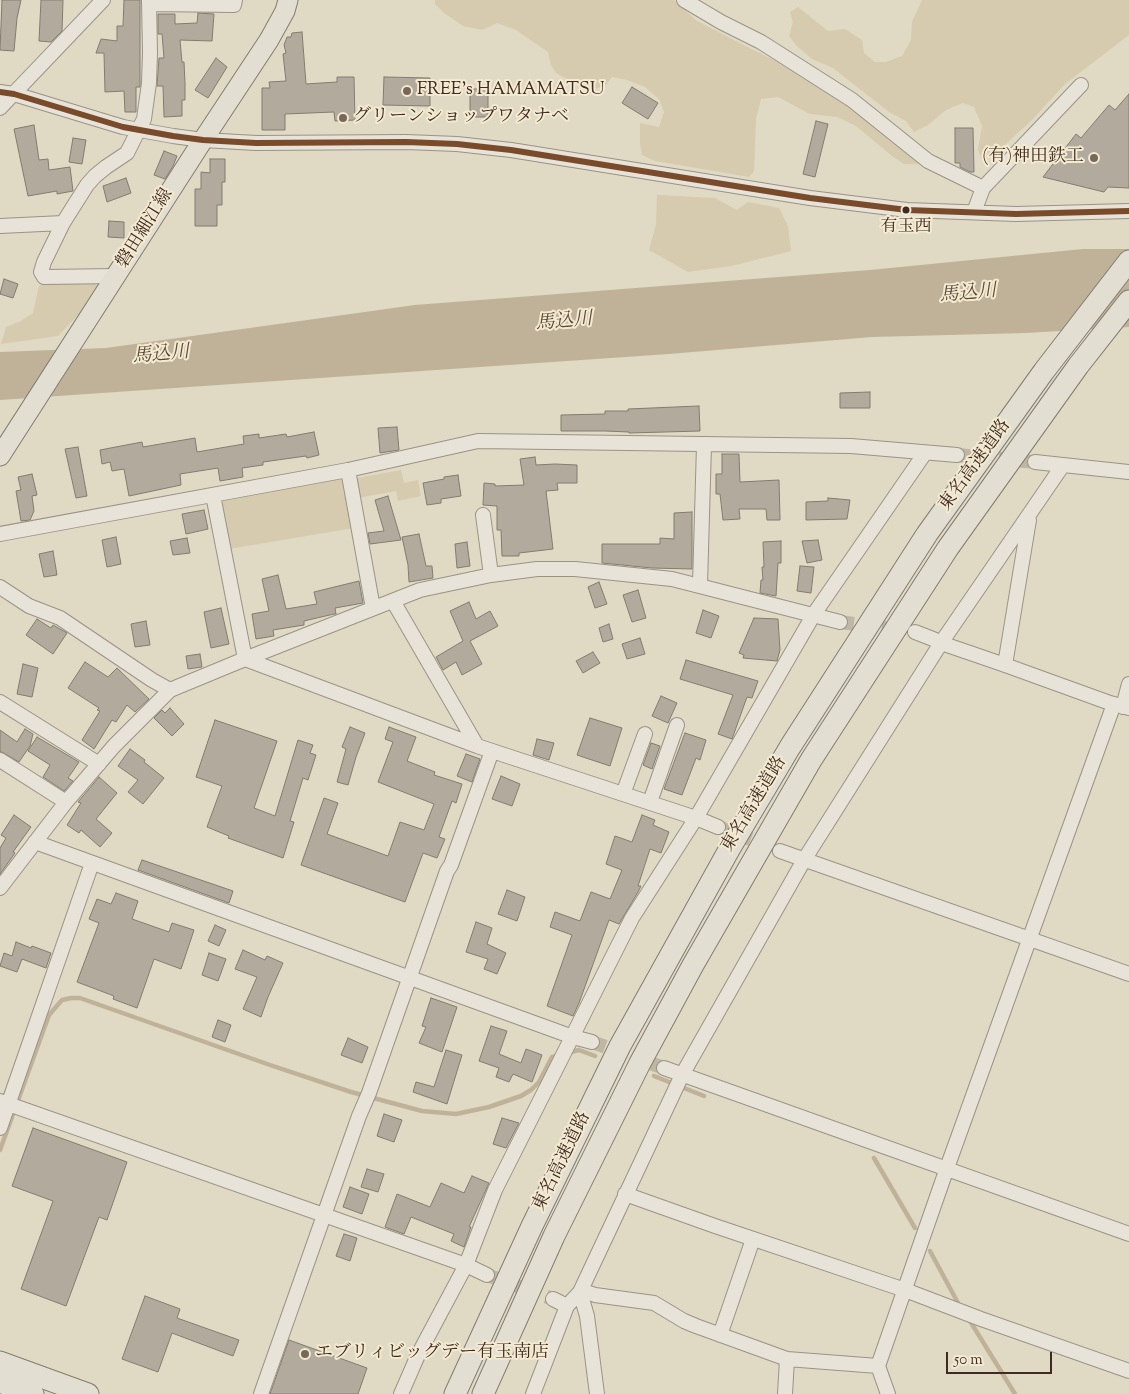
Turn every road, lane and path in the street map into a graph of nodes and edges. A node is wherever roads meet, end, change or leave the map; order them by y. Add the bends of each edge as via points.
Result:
1 (103, 0) edge
2 (235, 0) edge
3 (288, 0) edge
4 (684, 0) edge
5 (149, 2) edge
6 (1081, 85) dead end
7 (0, 92) edge
8 (14, 94) junction
9 (0, 108) edge
10 (140, 129) junction
11 (203, 140) junction
12 (983, 188) junction
13 (974, 212) junction
14 (1129, 212) edge
15 (63, 223) junction
16 (0, 226) edge
17 (1129, 261) edge
18 (116, 276) junction
19 (1129, 301) edge
20 (704, 445) junction
21 (925, 452) junction
22 (0, 456) edge
23 (957, 456) tunnel mouth
24 (1035, 462) tunnel mouth
25 (1063, 465) junction
26 (348, 470) junction
27 (1129, 472) edge
28 (213, 496) junction
29 (483, 515) dead end
30 (1029, 516) junction
31 (0, 534) edge
32 (491, 575) junction
33 (700, 585) junction
34 (0, 587) edge
35 (393, 601) junction
36 (373, 608) junction
37 (814, 614) junction
38 (840, 622) tunnel mouth
39 (915, 632) tunnel mouth
40 (941, 643) junction
41 (244, 659) junction
42 (1005, 664) junction
43 (1129, 684) edge
44 (170, 690) junction
45 (0, 702) edge
46 (1122, 706) edge
47 (677, 725) dead end
48 (645, 734) dead end
49 (477, 746) junction
50 (492, 751) junction
51 (0, 760) edge
52 (99, 764) junction
53 (623, 794) junction
54 (66, 802) junction
55 (650, 802) junction
56 (696, 818) junction
57 (718, 827) tunnel mouth
58 (35, 842) junction
59 (780, 851) tunnel mouth
60 (804, 860) junction
61 (92, 863) junction
62 (0, 888) edge
63 (1029, 939) junction
64 (1129, 974) edge
65 (409, 978) junction
66 (571, 1041) junction
67 (592, 1042) tunnel mouth
68 (664, 1068) tunnel mouth
69 (681, 1076) junction
70 (4, 1103) edge
71 (0, 1128) edge
72 (947, 1168) junction
73 (626, 1194) junction
74 (324, 1216) junction
75 (1129, 1234) edge
76 (753, 1239) junction
77 (466, 1265) junction
78 (486, 1275) tunnel mouth
79 (905, 1290) junction
80 (581, 1291) junction
81 (553, 1299) tunnel mouth
82 (567, 1306) junction
83 (720, 1335) junction
84 (787, 1358) junction
85 (0, 1362) edge
86 (878, 1366) junction
87 (1129, 1371) edge
88 (0, 1382) edge
89 (33, 1394) edge
90 (88, 1394) edge
91 (261, 1394) edge
92 (401, 1394) edge
93 (455, 1394) edge
94 (483, 1394) edge
95 (533, 1394) edge
96 (597, 1394) edge
97 (785, 1394) edge
98 (888, 1394) edge

1 - 8 street
2 - 5 street via 234,5
3 - 11 main road, 磐田細江線 via 269,40
4 - 12 street via 761,42 852,100 928,161
5 - 10 street via 149,83
6 - 12 street
7 - 8 street
8 - 9 street
8 - 10 street via 123,127
10 - 11 street
10 - 15 street via 127,153 87,185
11 - 13 street via 457,144 810,198 907,210
11 - 18 main road, 磐田細江線
12 - 13 street
13 - 14 street
15 - 16 street
15 - 18 street via 44,262 41,272 44,277
17 - 93 highway, 東名高速道路 via 1044,371 927,534 790,747 620,1046
18 - 22 main road, 磐田細江線
19 - 94 highway, 東名高速道路 via 1078,366 942,556 811,760 640,1063 554,1236
20 - 21 street via 851,446
20 - 26 street via 478,441
20 - 33 street
21 - 23 street
21 - 37 street
24 - 25 street
25 - 27 street
25 - 30 street
26 - 28 street
26 - 36 street
28 - 31 street
28 - 41 street
29 - 32 street
30 - 40 street
30 - 42 street
32 - 33 street via 537,569 575,569
32 - 35 street via 420,590
33 - 37 street
34 - 44 street via 29,606 60,618
35 - 36 street
35 - 49 street
36 - 41 street
37 - 38 street
37 - 56 street
39 - 40 street
40 - 42 street
40 - 60 street
41 - 44 street
41 - 49 street
42 - 46 street
43 - 46 street
44 - 52 street
45 - 52 street
46 - 63 street
47 - 55 street
48 - 53 street
49 - 50 street
50 - 53 street
50 - 65 street
51 - 54 street
52 - 54 street
53 - 55 street
54 - 58 street
55 - 56 street
56 - 57 street
56 - 66 street via 632,918
58 - 61 street
58 - 62 street
59 - 60 street
60 - 63 street
60 - 69 street
61 - 65 street
61 - 70 street
63 - 64 street
63 - 72 street
65 - 66 street
65 - 74 street
66 - 67 street
66 - 77 street via 495,1190
68 - 69 street
69 - 72 street
69 - 73 street
70 - 71 street
70 - 74 street
72 - 75 street
72 - 79 street
73 - 76 street
73 - 80 street
74 - 77 street
74 - 91 street
76 - 79 street
76 - 83 street
77 - 78 street
77 - 92 street
79 - 86 street
79 - 87 street
80 - 82 street
80 - 83 street via 654,1302 684,1321
80 - 96 street
81 - 82 street
82 - 95 street
83 - 84 street
84 - 86 street
84 - 97 street
85 - 90 highway
86 - 98 street
88 - 89 highway

